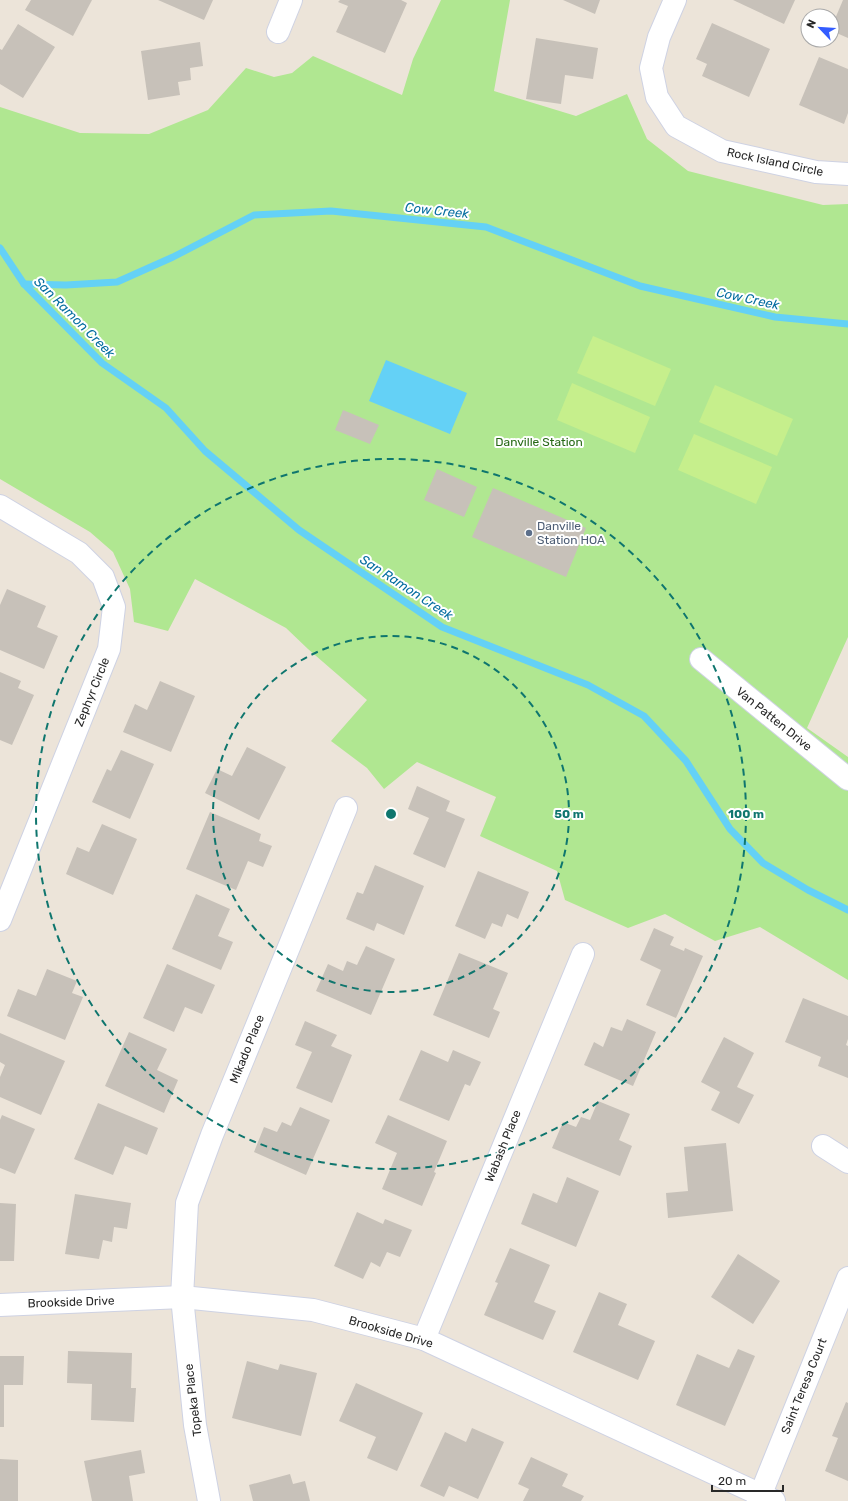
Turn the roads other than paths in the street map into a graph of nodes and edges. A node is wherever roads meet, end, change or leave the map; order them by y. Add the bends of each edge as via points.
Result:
1 (291, 0) edge
2 (675, 0) edge
3 (278, 32) dead end
4 (848, 174) edge
5 (0, 506) edge
6 (701, 659) dead end
7 (848, 779) edge
8 (346, 808) dead end
9 (0, 920) edge
10 (583, 954) dead end
11 (823, 1146) dead end
12 (848, 1162) edge
13 (848, 1278) edge
14 (182, 1297) junction
15 (0, 1305) edge
16 (424, 1339) junction
17 (764, 1499) edge
18 (209, 1501) edge

1 - 3 street
2 - 4 street, Rock Island Circle via 659,36 651,68 657,97 676,126 722,151 816,172
5 - 9 street, Zephyr Circle via 79,553 103,577 114,607 109,649
6 - 7 street, Van Patten Drive
8 - 14 street, Mikado Place via 212,1135 187,1203
10 - 16 street, Wabash Place
11 - 12 street
13 - 17 street, Saint Teresa Court
14 - 15 street, Brookside Drive
14 - 16 street, Brookside Drive via 313,1310
14 - 18 street, Topeka Place via 195,1425
16 - 17 street, Brookside Drive

